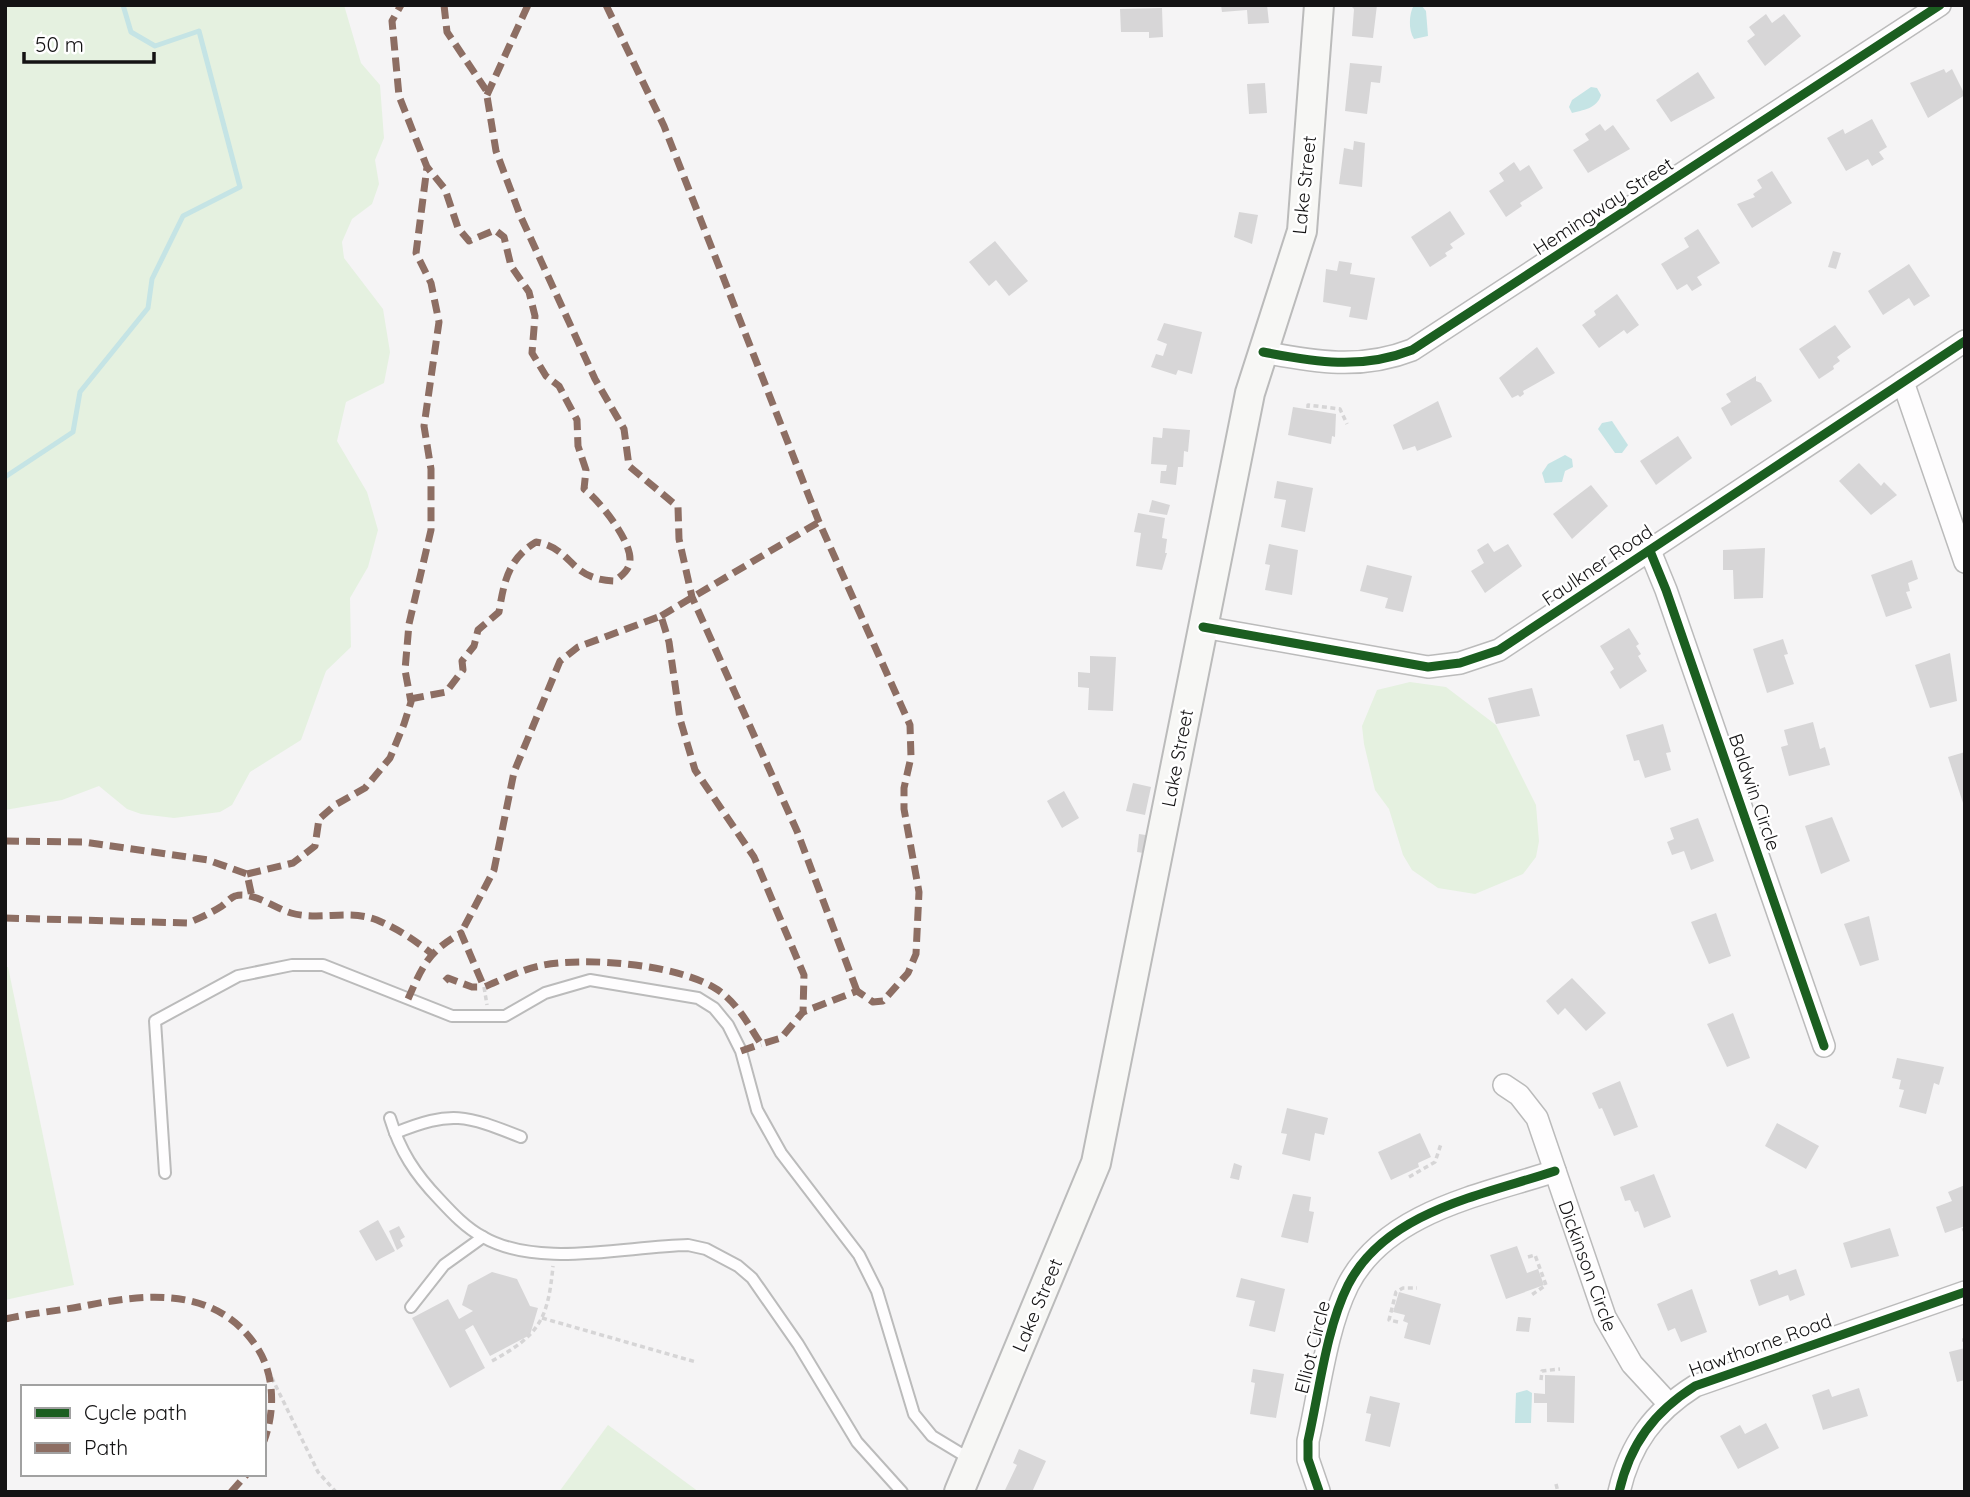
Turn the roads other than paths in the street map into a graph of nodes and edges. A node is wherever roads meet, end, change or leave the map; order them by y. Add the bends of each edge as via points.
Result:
1 (1319, 5) edge
2 (1940, 5) edge
3 (1965, 341) edge
4 (1263, 352) junction
5 (1903, 382) junction
6 (1650, 551) junction
7 (1965, 562) edge
8 (1203, 627) junction
9 (1824, 1046) dead end
10 (1504, 1085) dead end
11 (390, 1118) dead end
12 (395, 1133) junction
13 (521, 1137) dead end
14 (1555, 1171) junction
15 (165, 1173) dead end
16 (483, 1237) junction
17 (1965, 1292) edge
18 (411, 1307) dead end
19 (1668, 1403) junction
20 (972, 1460) junction
21 (1320, 1491) edge
22 (902, 1492) edge
23 (959, 1492) edge
24 (1619, 1492) edge

1 - 4 main road, Lake Street via 1302,231
2 - 4 street, Hemingway Street via 1412,350 1389,359 1339,364
3 - 5 street, Faulkner Road
4 - 8 main road, Lake Street via 1250,394
5 - 6 street, Faulkner Road
5 - 7 street
6 - 8 street, Faulkner Road via 1499,650 1461,663 1422,666
6 - 9 street, Baldwin Circle
8 - 20 main road, Lake Street via 1096,1164
10 - 14 street, Dickinson Circle via 1519,1095 1536,1118
11 - 12 lane
12 - 13 lane via 430,1118 449,1116 474,1119
12 - 16 lane via 425,1184
14 - 19 street, Dickinson Circle via 1615,1338
14 - 21 street, Elliot Circle via 1410,1222 1357,1270 1336,1319 1307,1441 1308,1459
15 - 20 lane via 155,1021 238,976 292,965 323,965 452,1016 479,1018 505,1016 545,993 590,980 698,998 715,1008 728,1025 741,1051 757,1110 782,1153 844,1233 877,1291 914,1414 932,1436
16 - 18 lane via 444,1265
16 - 22 lane via 554,1254 688,1245 738,1266 770,1302 857,1442
17 - 19 street, Hawthorne Road via 1724,1374
19 - 24 street, Hawthorne Road via 1635,1446
20 - 23 main road, Lake Street

